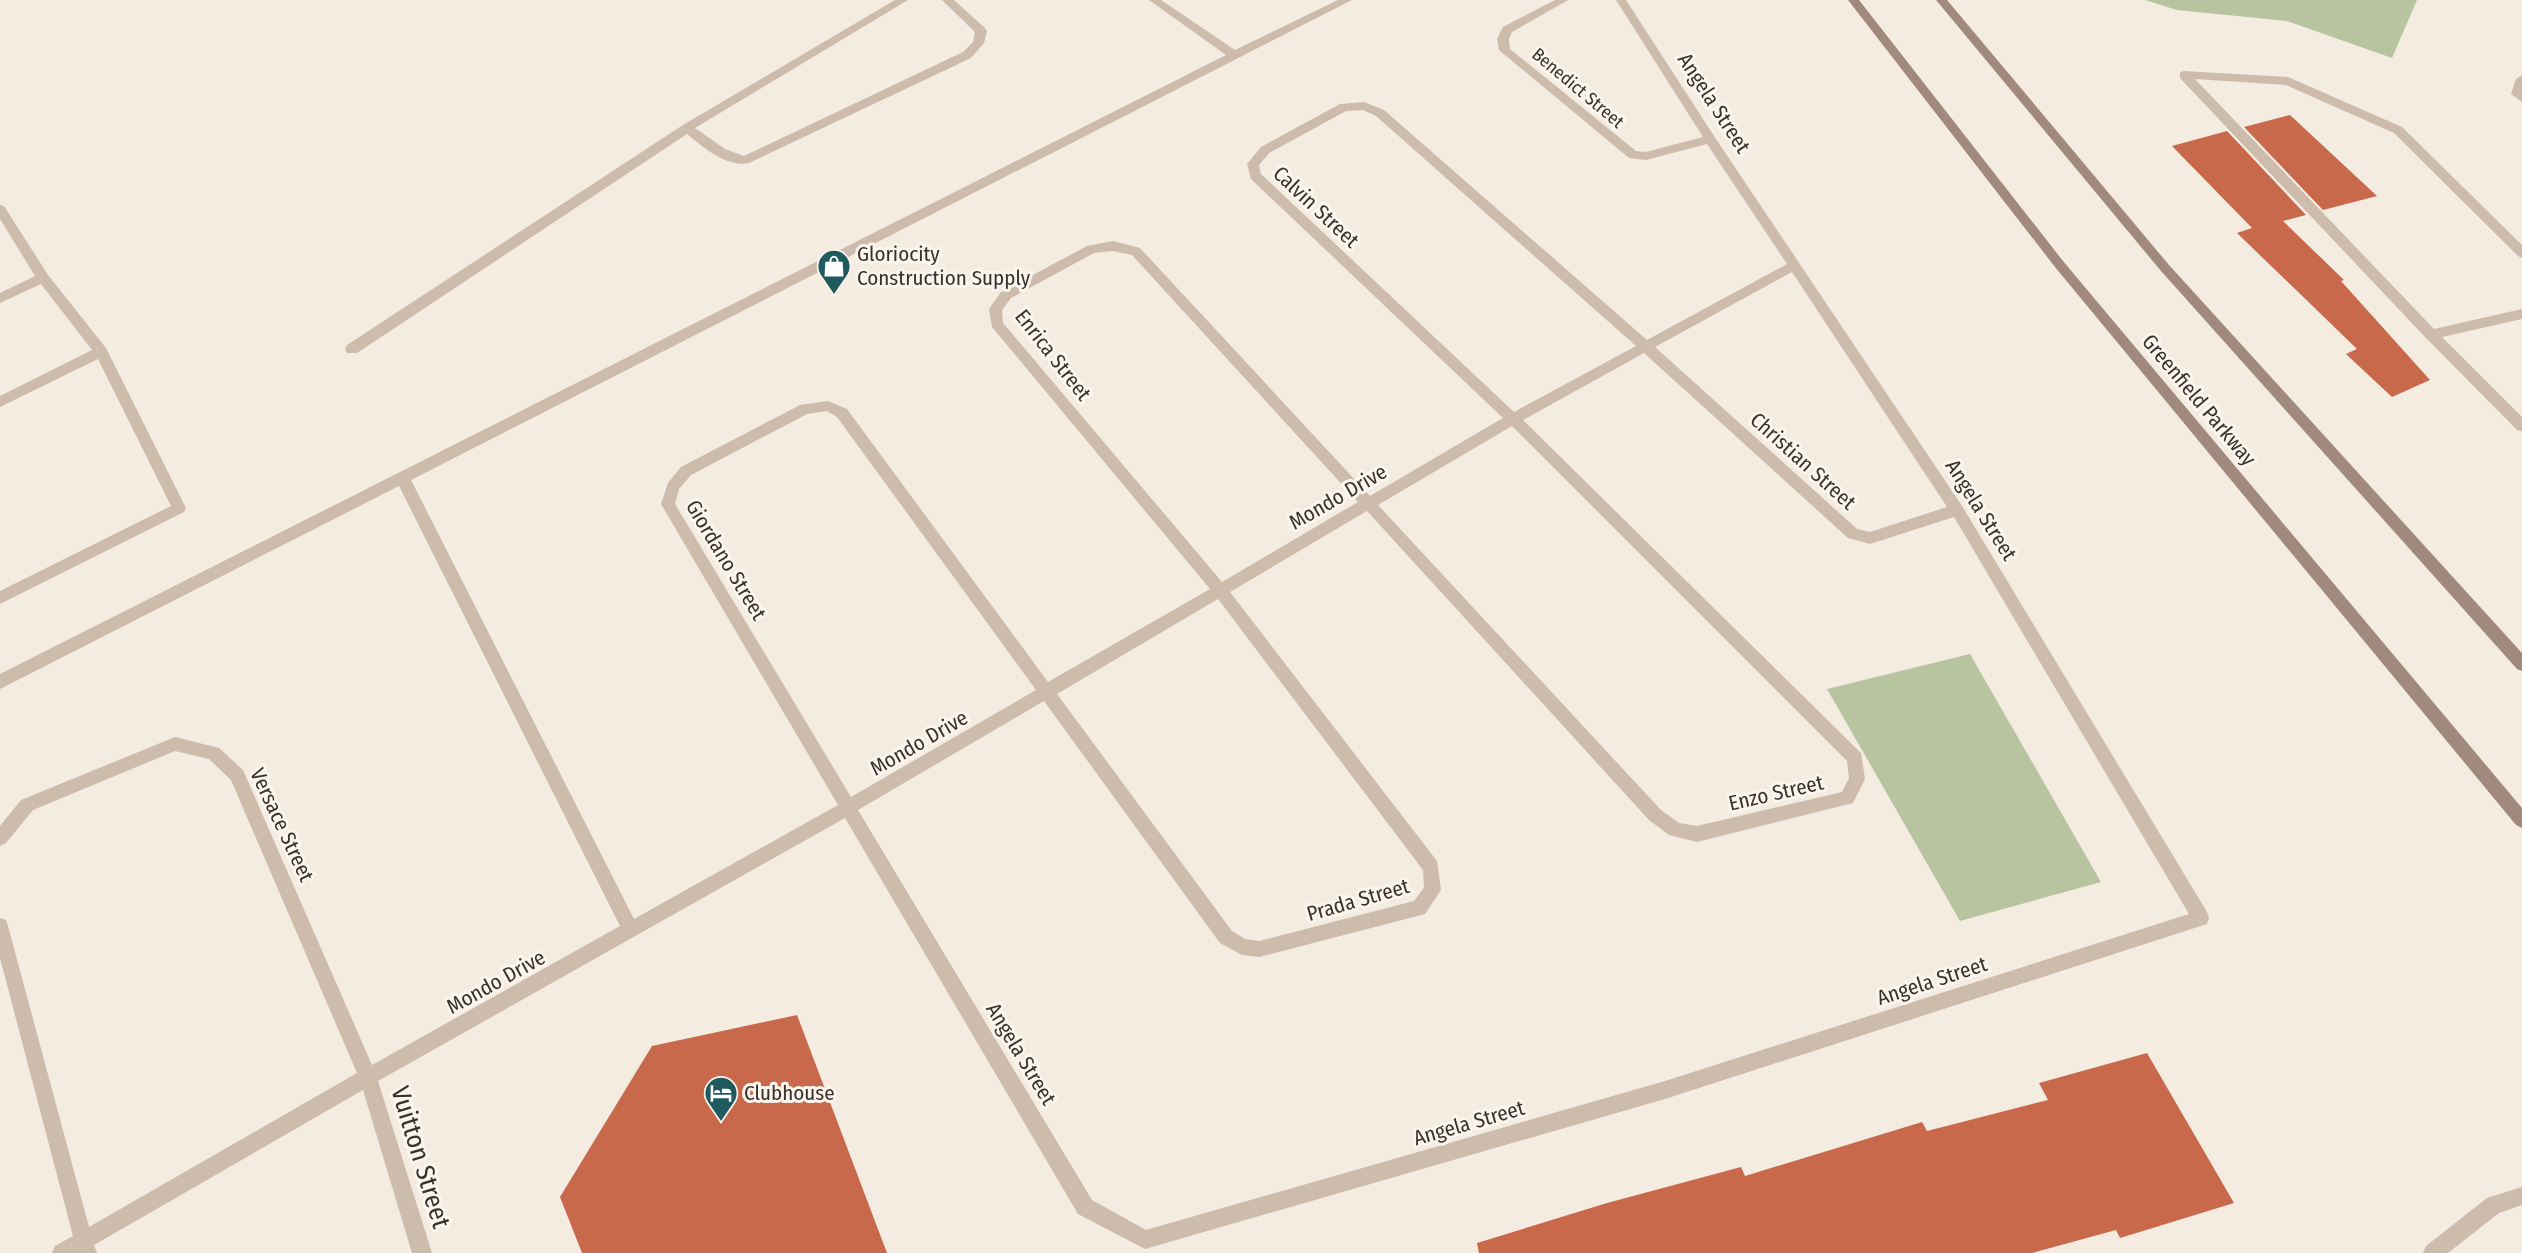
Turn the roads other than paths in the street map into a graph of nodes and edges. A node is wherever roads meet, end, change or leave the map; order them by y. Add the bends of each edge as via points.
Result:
1 (903, 0) edge
2 (947, 0) edge
3 (1154, 0) edge
4 (1347, 0) edge
5 (1563, 0) edge
6 (1621, 0) edge
7 (1853, 0) edge
8 (1941, 0) edge
9 (1234, 56) junction
10 (2522, 80) edge
11 (2522, 98) edge
12 (687, 128) junction
13 (1710, 139) junction
14 (0, 208) edge
15 (2522, 253) edge
16 (1795, 265) junction
17 (43, 278) junction
18 (0, 298) edge
19 (2522, 314) edge
20 (2431, 335) junction
21 (1645, 346) junction
22 (352, 349) dead end
23 (101, 352) junction
24 (0, 402) edge
25 (1513, 419) junction
26 (2522, 426) edge
27 (403, 479) junction
28 (1367, 505) junction
29 (1957, 510) junction
30 (1220, 590) junction
31 (0, 598) edge
32 (2522, 664) edge
33 (0, 682) edge
34 (1046, 693) junction
35 (849, 807) junction
36 (2522, 820) edge
37 (0, 838) edge
38 (0, 926) edge
39 (631, 931) junction
40 (368, 1077) junction
41 (2522, 1196) edge
42 (85, 1247) edge
43 (62, 1253) edge
44 (422, 1253) edge
45 (2433, 1253) edge

1 - 12 street
2 - 12 street via 981,31 978,43 967,55 744,160 721,153
3 - 9 street
4 - 9 street
5 - 13 street, Benedict Street via 1507,30 1503,39 1506,50 1633,155 1646,156
6 - 13 street, Angela Street
7 - 36 main road, Greenfield Parkway via 2059,264
8 - 32 main road via 2165,268
9 - 27 street
10 - 11 street via 2517,94
12 - 22 street
13 - 16 street, Angela Street
14 - 17 street
15 - 20 street via 2398,130 2288,81 2184,75
16 - 21 street, Mondo Drive
16 - 29 street, Angela Street
17 - 18 street
17 - 23 street
19 - 20 street
20 - 26 street
21 - 25 street, Mondo Drive
21 - 25 street, Calvin Street via 1380,113 1364,106 1344,107 1265,150 1253,164 1255,177
21 - 29 street, Christian Street via 1853,534 1870,538
23 - 24 street
23 - 31 street via 179,508
25 - 28 street, Mondo Drive
25 - 28 street, Enzo Street via 1855,758 1857,779 1847,798 1697,834 1675,830 1647,806
27 - 33 street
27 - 39 street
28 - 30 street, Mondo Drive
28 - 30 street, Enrica Street via 1136,251 1113,246 1091,249 1006,295 995,309 997,324
29 - 35 street, Angela Street via 2201,918 1665,1090 1145,1240 1085,1207
30 - 34 street, Mondo Drive
30 - 34 street, Prada Street via 1431,867 1433,891 1419,908 1259,949 1242,947 1226,937
34 - 35 street, Mondo Drive
34 - 35 street, Giordano Street via 842,413 828,406 805,409 686,471 673,487 668,504
35 - 39 street, Mondo Drive
37 - 40 street, Versace Street via 27,806 175,744 213,753 237,775
38 - 42 street
39 - 40 street, Mondo Drive
40 - 42 street, Mondo Drive
40 - 44 street, Vuitton Street
41 - 45 street via 2494,1205
42 - 43 street, Mondo Drive

